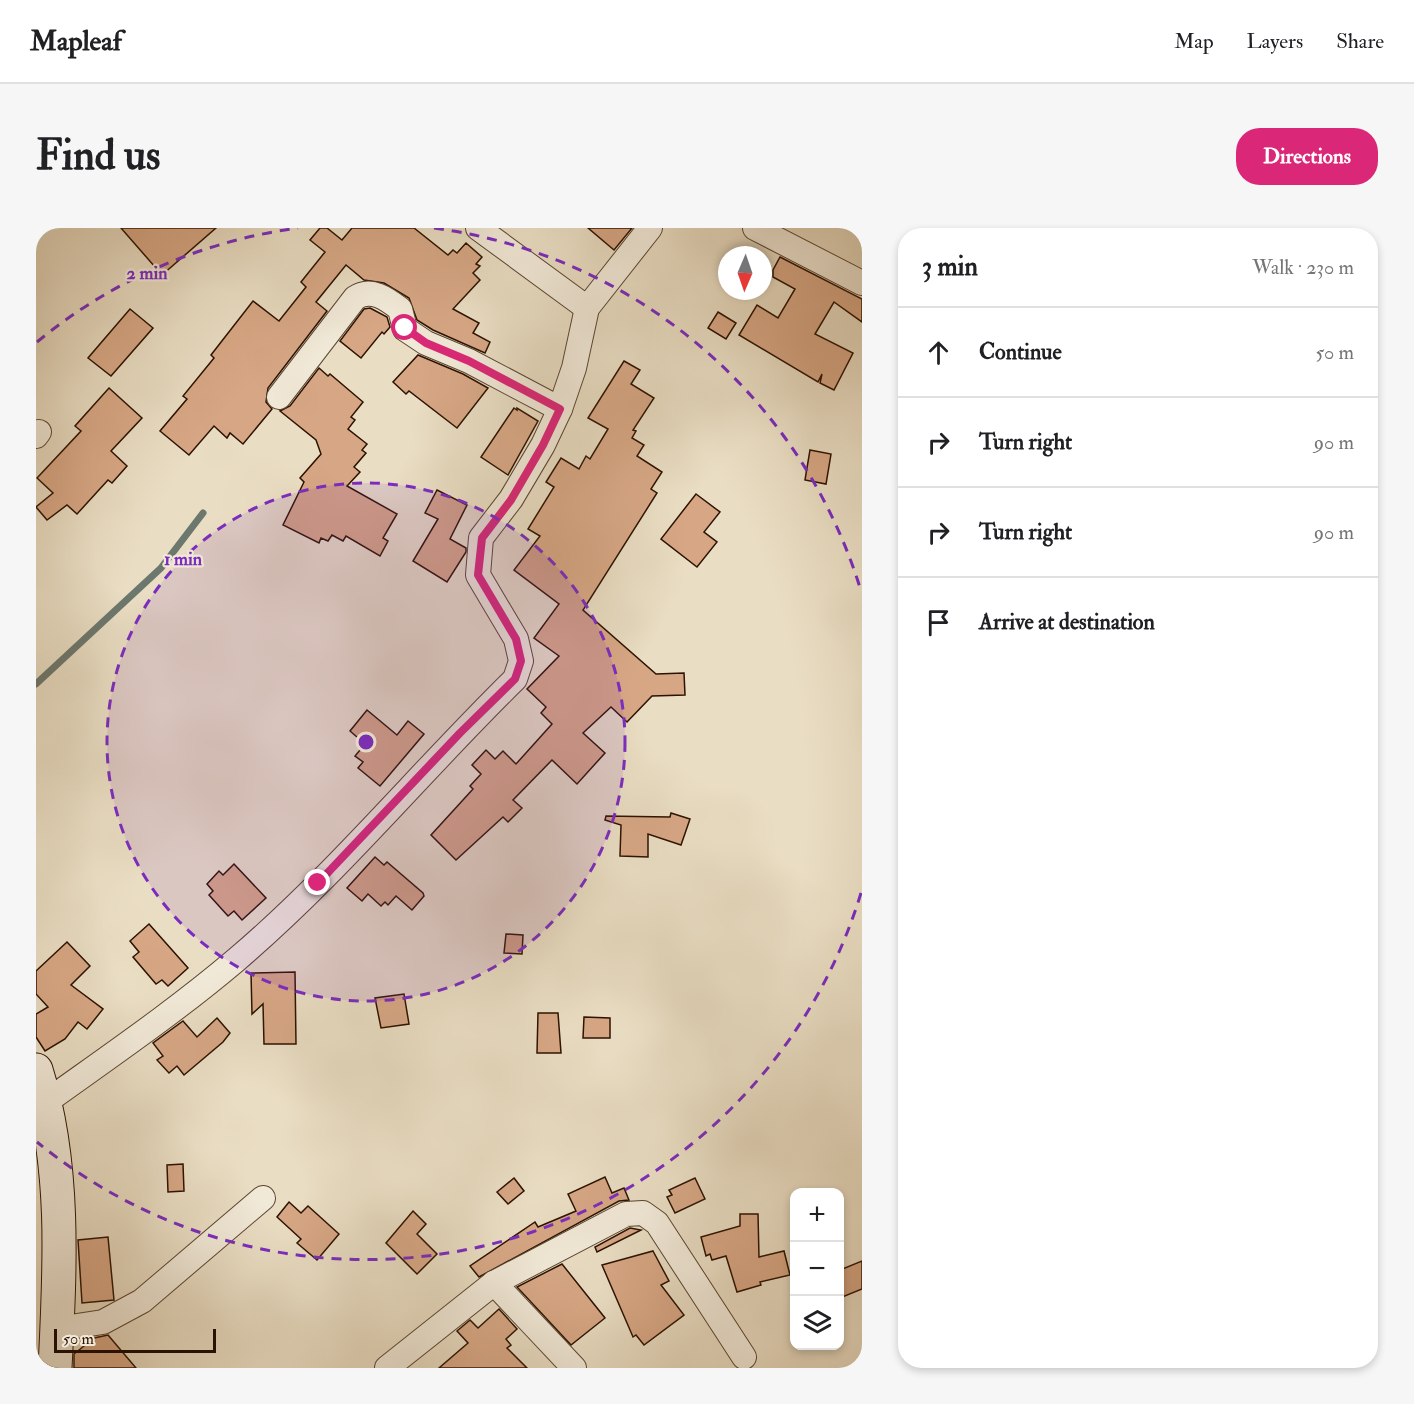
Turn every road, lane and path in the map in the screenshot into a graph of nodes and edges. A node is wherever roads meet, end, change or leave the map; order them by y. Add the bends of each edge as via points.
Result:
1 (478, 228) edge
2 (650, 228) edge
3 (755, 228) edge
4 (862, 283) edge
5 (587, 308) junction
6 (279, 397) dead end
7 (560, 409) junction
8 (36, 1070) edge
9 (46, 1102) junction
10 (263, 1198) dead end
11 (495, 1283) junction
12 (57, 1329) junction
13 (744, 1357) dead end
14 (390, 1367) edge
15 (55, 1368) edge
16 (574, 1368) edge

1 - 5 street
2 - 5 street
3 - 4 street
5 - 7 street
6 - 7 street via 355,298 372,293 400,309 405,328 426,343
7 - 9 street via 511,500 482,538 478,575 516,639 521,661 515,679 318,883 236,960
8 - 9 street
9 - 12 street via 57,1190
10 - 12 street via 133,1306 103,1322
11 - 13 street via 626,1214 643,1213 657,1223
11 - 14 street
11 - 16 street
12 - 15 street

